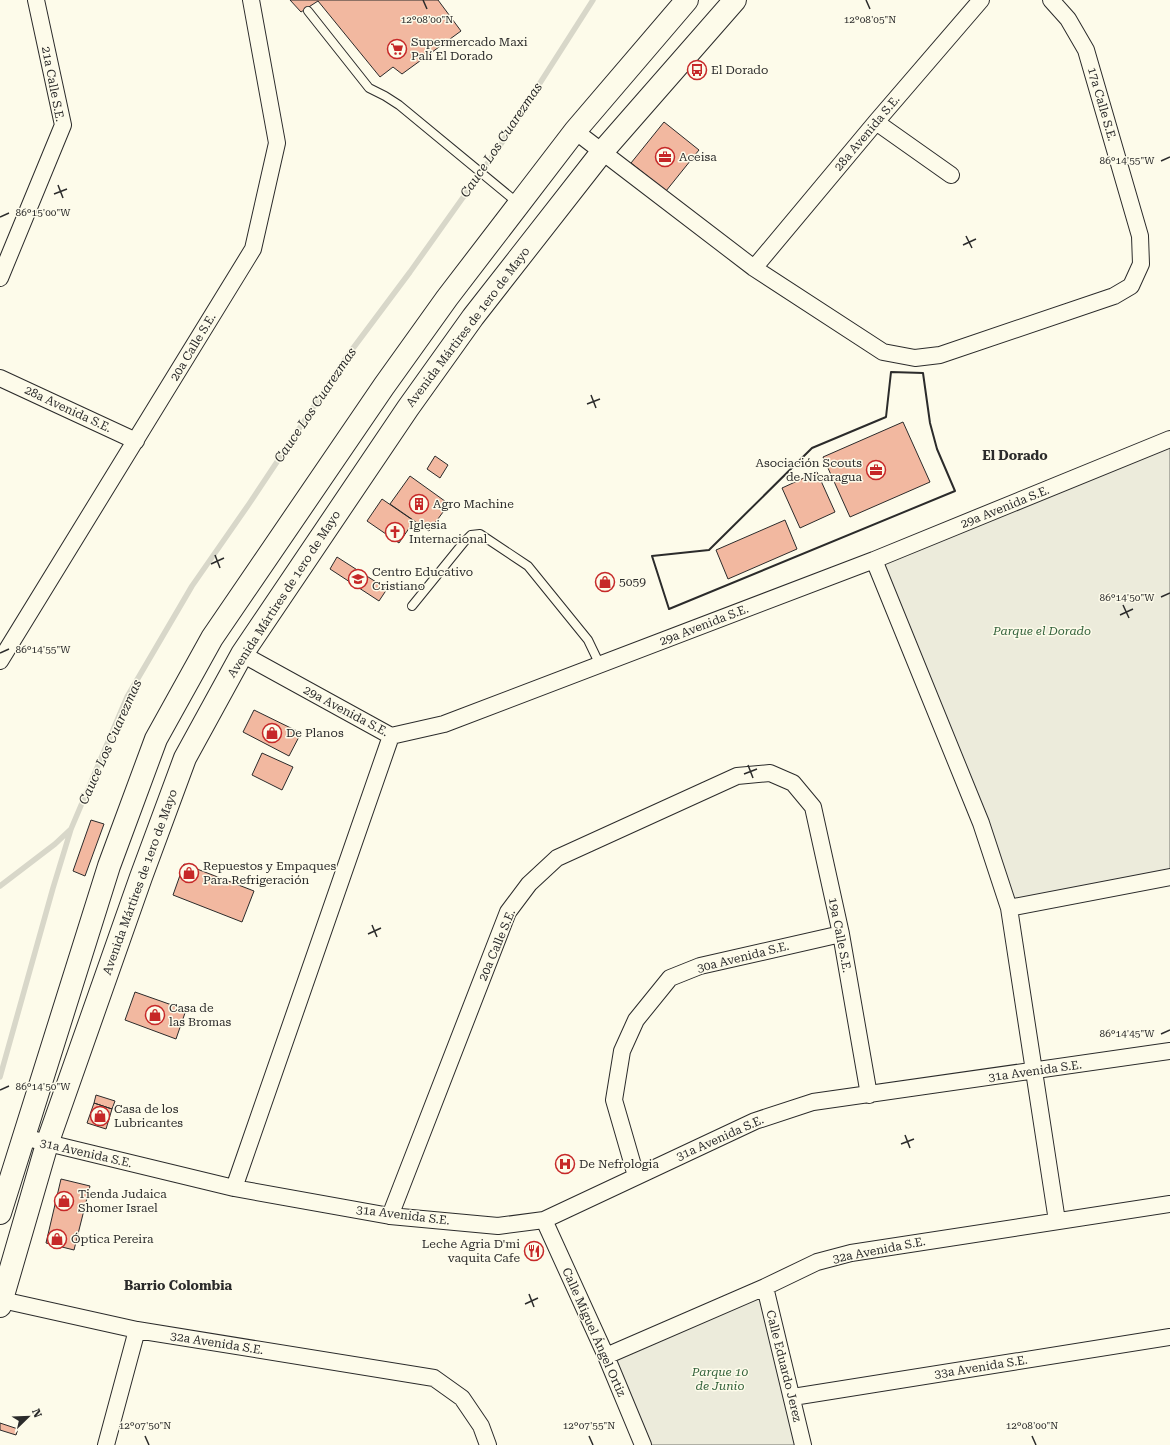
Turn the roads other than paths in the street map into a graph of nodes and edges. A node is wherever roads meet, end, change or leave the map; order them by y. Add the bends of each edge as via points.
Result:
1 (36, 0) edge
2 (251, 0) edge
3 (687, 0) edge
4 (981, 0) edge
5 (1051, 0) edge
6 (729, 4) edge
7 (308, 11) dead end
8 (876, 122) junction
9 (574, 131) junction
10 (602, 152) junction
11 (951, 175) dead end
12 (511, 198) junction
13 (754, 268) junction
14 (0, 278) edge
15 (446, 298) junction
16 (473, 317) junction
17 (0, 378) edge
18 (1170, 439) edge
19 (136, 441) junction
20 (874, 560) junction
21 (412, 606) dead end
22 (242, 654) junction
23 (0, 661) edge
24 (600, 665) junction
25 (391, 736) junction
26 (792, 783) joint
27 (1170, 877) edge
28 (1009, 908) junction
29 (841, 934) junction
30 (1170, 1051) edge
31 (1033, 1072) junction
32 (869, 1095) junction
33 (23, 1138) junction
34 (47, 1144) junction
35 (636, 1176) junction
36 (234, 1188) junction
37 (1170, 1204) edge
38 (0, 1213) edge
39 (390, 1216) junction
40 (544, 1220) junction
41 (1056, 1221) junction
42 (765, 1287) junction
43 (1, 1303) edge
44 (137, 1330) junction
45 (1170, 1337) edge
46 (606, 1356) junction
47 (792, 1397) junction
48 (106, 1445) edge
49 (488, 1445) edge
50 (643, 1445) edge
51 (804, 1445) edge

1 - 14 street, 21a Calle S.E. via 63,125
2 - 19 street, 20a Calle S.E. via 277,143 252,249
3 - 9 main road
4 - 8 street, 28a Avenida S.E.
5 - 13 street, 17a Calle S.E. via 1068,19 1086,50 1140,236 1141,264 1131,286 1114,296 940,355 915,358 883,352
6 - 10 main road, Avenida Mártires de 1ero de Mayo
7 - 12 lane via 369,88 399,105
8 - 11 street
8 - 13 street, 28a Avenida S.E.
9 - 10 street
9 - 12 main road
10 - 13 street
10 - 16 main road, Avenida Mártires de 1ero de Mayo
12 - 15 main road
15 - 16 main road
15 - 33 main road via 212,638 156,738 109,866
16 - 22 main road, Avenida Mártires de 1ero de Mayo via 408,408
17 - 19 street, 28a Avenida S.E.
18 - 20 street, 29a Avenida S.E.
19 - 23 street, 20a Calle S.E.
20 - 24 street, 29a Avenida S.E.
20 - 28 street via 982,823
21 - 24 lane via 464,542 471,536 480,534 528,566 588,640
22 - 25 street, 29a Avenida S.E.
22 - 34 main road, Avenida Mártires de 1ero de Mayo via 185,758
24 - 25 street, 29a Avenida S.E. via 444,724
25 - 36 street
26 - 29 street, 19a Calle S.E. via 813,806
26 - 39 street, 20a Calle S.E. via 770,773 737,776 557,858 529,884 508,912
27 - 28 street
28 - 31 street
29 - 32 street, 19a Calle S.E.
29 - 35 street, 30a Avenida S.E. via 700,966 670,978 636,1020 622,1051 614,1100
30 - 31 street, 31a Avenida S.E.
31 - 32 street, 31a Avenida S.E.
31 - 41 street
32 - 35 street, 31a Avenida S.E. via 813,1102 756,1121
33 - 34 street, 31a Avenida S.E.
33 - 38 main road
34 - 36 street, 31a Avenida S.E.
34 - 43 main road, Avenida Mártires de 1ero de Mayo
35 - 40 street, 31a Avenida S.E.
36 - 39 street, 31a Avenida S.E.
37 - 41 street, 32a Avenida S.E.
39 - 40 street, 31a Avenida S.E. via 498,1226
40 - 46 street, Calle Miguel Ángel Ortiz
41 - 42 street, 32a Avenida S.E. via 851,1253 817,1262
42 - 46 street, 32a Avenida S.E.
42 - 47 street, Calle Eduardo Jerez
43 - 44 street, 32a Avenida S.E.
44 - 48 street
44 - 49 street, 32a Avenida S.E. via 434,1378 462,1398 481,1426
45 - 47 street, 33a Avenida S.E.
46 - 50 street, Calle Miguel Ángel Ortiz
47 - 51 street, Calle Eduardo Jerez

